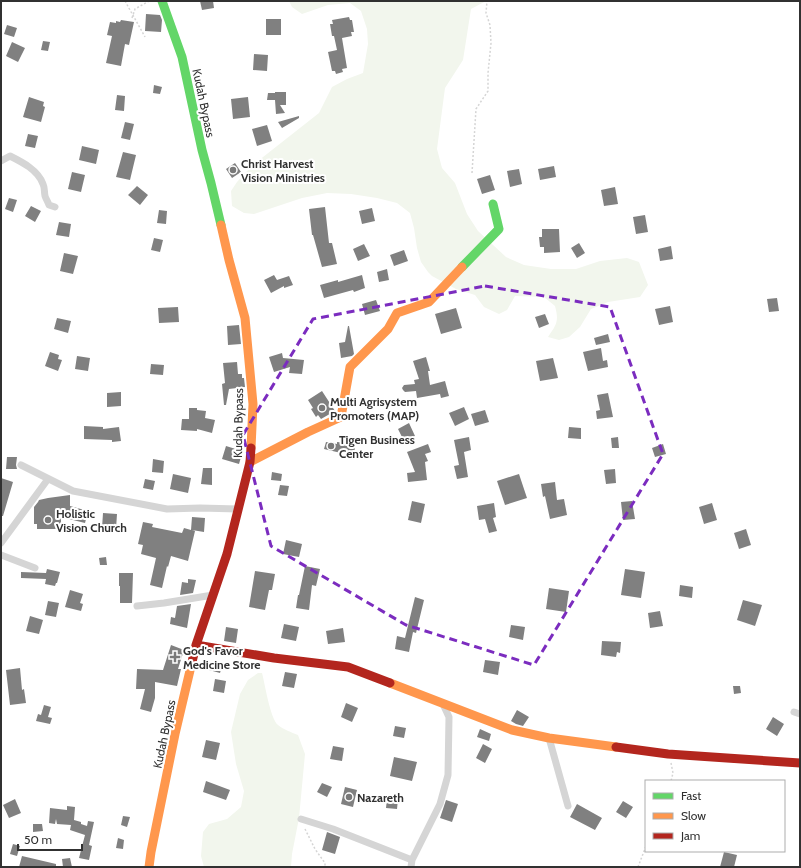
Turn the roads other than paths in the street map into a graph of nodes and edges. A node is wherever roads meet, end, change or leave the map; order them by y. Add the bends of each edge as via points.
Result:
1 (162, 1) edge
2 (1, 161) edge
3 (493, 204) dead end
4 (55, 207) dead end
5 (250, 462) junction
6 (21, 465) dead end
7 (48, 479) junction
8 (238, 509) junction
9 (1, 543) edge
10 (1, 555) edge
11 (35, 568) dead end
12 (213, 595) junction
13 (137, 606) dead end
14 (196, 645) junction
15 (443, 704) junction
16 (549, 738) junction
17 (800, 762) edge
18 (568, 806) dead end
19 (301, 819) road end
20 (412, 863) edge
21 (149, 867) edge

1 - 5 street, Kudah Bypass via 182,57 202,150 245,318 253,404
2 - 4 street via 10,156 36,173 41,179 50,205
3 - 5 street via 499,229 429,302 397,314 388,329 350,367 341,417
5 - 8 street, Kudah Bypass
6 - 7 street
7 - 8 street via 73,491 167,509
7 - 9 street
8 - 12 street, Kudah Bypass
10 - 11 street
12 - 13 street
12 - 14 street, Kudah Bypass
14 - 15 street via 348,667
14 - 21 street, Kudah Bypass via 175,734
15 - 16 street via 512,730
15 - 20 street via 449,717 448,776 440,804
16 - 17 street via 668,754
16 - 18 street
19 - 20 street

